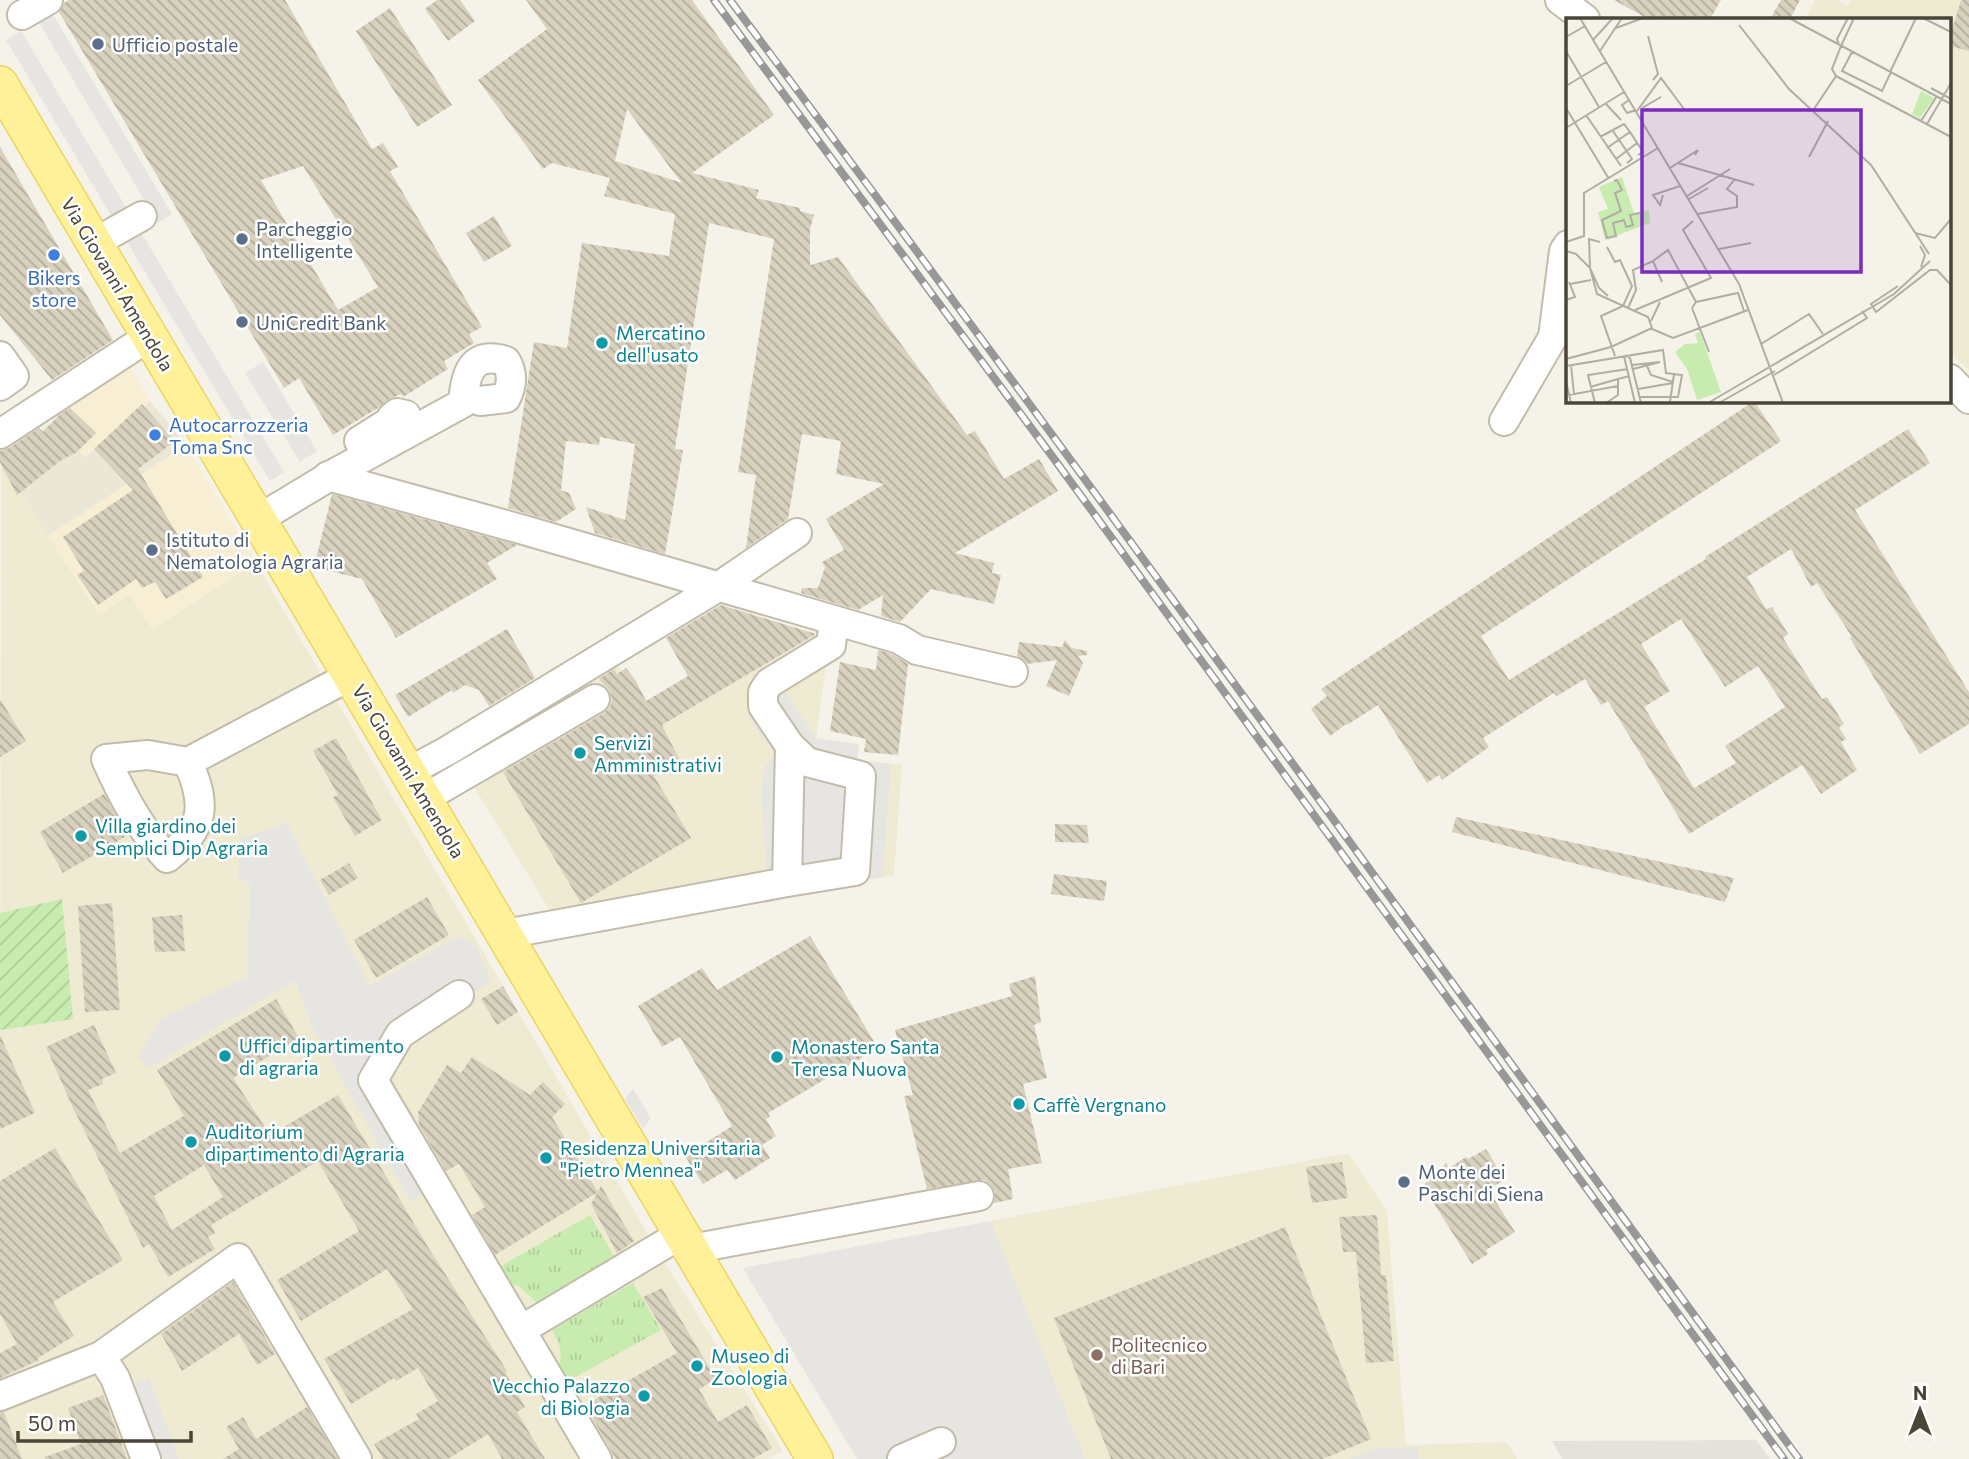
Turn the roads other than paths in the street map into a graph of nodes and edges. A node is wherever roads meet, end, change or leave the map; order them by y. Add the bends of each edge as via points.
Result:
1 (48, 0) edge
2 (1560, 0) edge
3 (17, 5) edge
4 (1584, 18) edge
5 (0, 84) edge
6 (142, 216) dead end
7 (94, 243) junction
8 (1566, 248) edge
9 (150, 336) junction
10 (0, 356) edge
11 (1952, 381) edge
12 (0, 386) edge
13 (1969, 399) edge
14 (480, 401) dead end
15 (1504, 421) dead end
16 (0, 434) edge
17 (404, 435) junction
18 (332, 474) junction
19 (298, 478) dead end
20 (257, 520) junction
21 (797, 533) dead end
22 (718, 587) junction
23 (834, 621) junction
24 (1013, 672) dead end
25 (352, 675) junction
26 (595, 699) dead end
27 (790, 746) junction
28 (188, 762) dead end
29 (417, 785) junction
30 (786, 882) junction
31 (505, 934) junction
32 (459, 995) dead end
33 (979, 1196) dead end
34 (687, 1241) junction
35 (521, 1330) junction
36 (101, 1356) junction
37 (0, 1396) edge
38 (941, 1442) dead end
39 (146, 1459) edge
40 (357, 1459) edge
41 (597, 1459) edge
42 (815, 1459) edge
43 (902, 1459) edge

1 - 3 street
2 - 4 street
5 - 7 main road, Via Giovanni Amendola
6 - 7 street
7 - 9 main road, Via Giovanni Amendola
8 - 15 street via 1553,337
9 - 16 street
9 - 20 main road, Via Giovanni Amendola
10 - 12 street via 14,376
11 - 13 street
14 - 17 street via 506,398 511,378 506,361 487,358 476,362 465,380 463,403
17 - 18 street
17 - 19 street via 406,415 397,413
18 - 20 street
18 - 22 street
20 - 25 main road, Via Giovanni Amendola
21 - 22 street
22 - 23 street
22 - 29 street via 447,751
23 - 24 street via 899,639 917,650
23 - 27 street via 831,645 769,682 763,692 763,706
25 - 28 street
25 - 29 main road, Via Giovanni Amendola
26 - 29 street
27 - 30 street
27 - 30 street via 807,762 861,776 855,872
29 - 31 main road, Via Giovanni Amendola
30 - 31 street
31 - 34 main road, Via Giovanni Amendola
32 - 35 street via 400,1034 373,1080
33 - 34 street
34 - 35 street
34 - 42 main road, Via Giovanni Amendola
35 - 41 street
36 - 37 street
36 - 39 street via 115,1378
36 - 40 street via 238,1258
38 - 43 street

